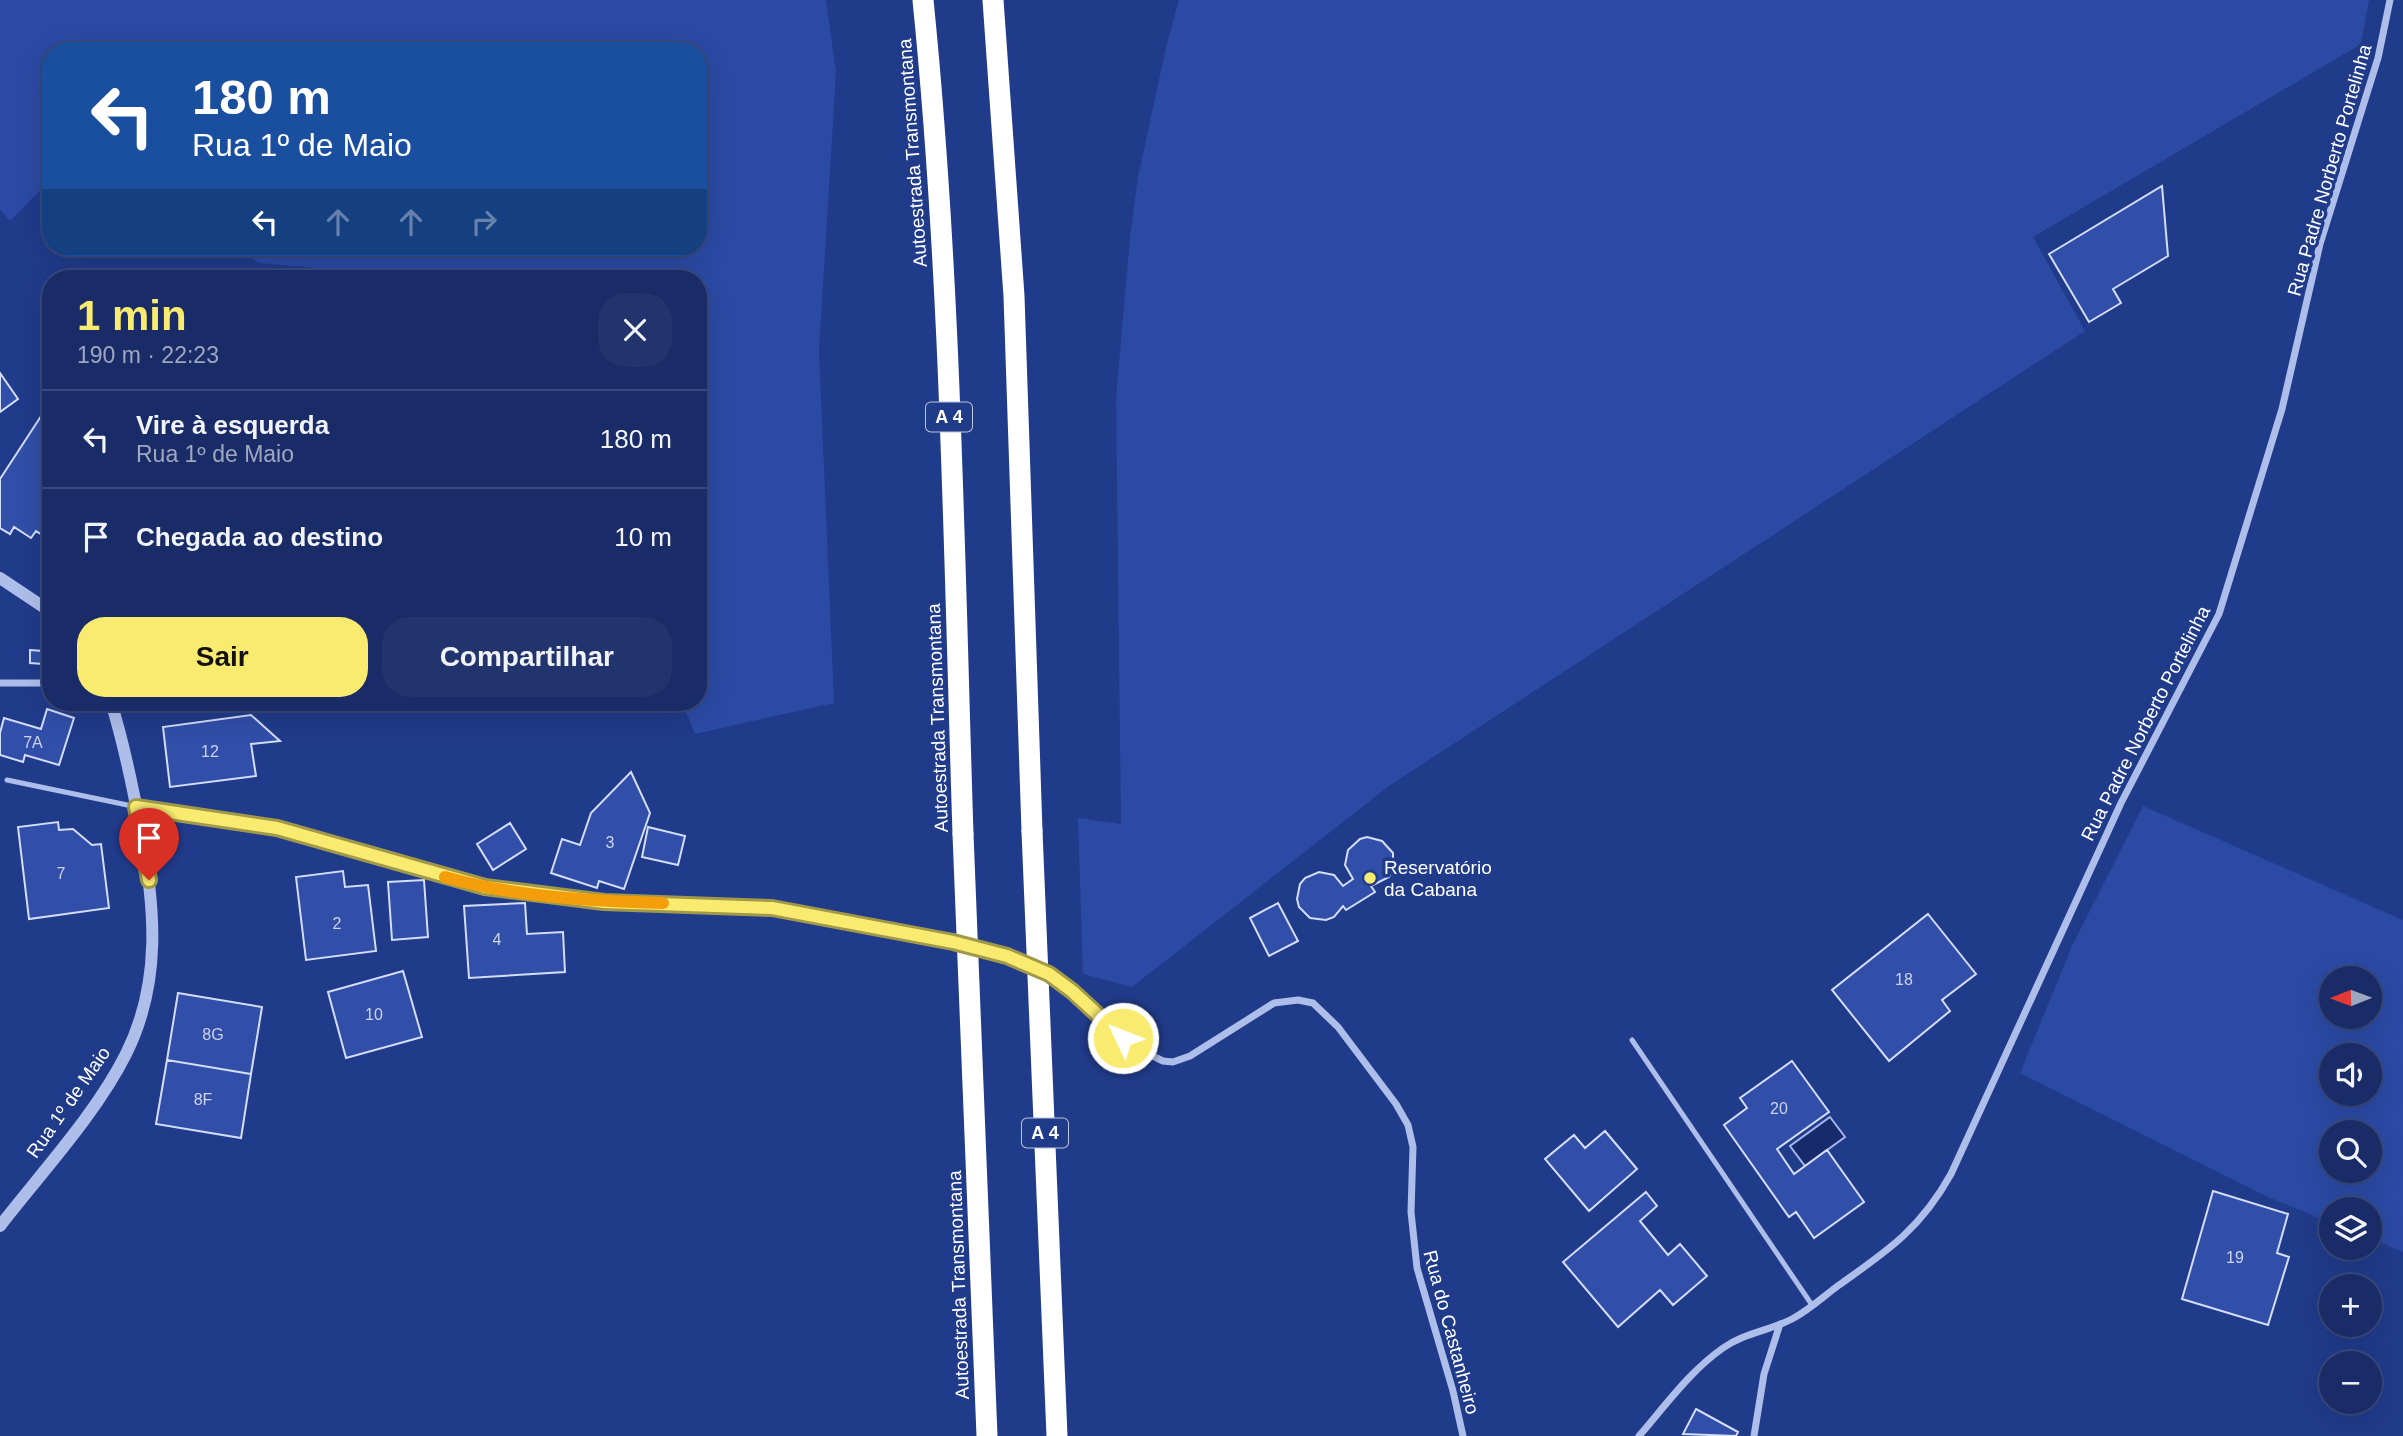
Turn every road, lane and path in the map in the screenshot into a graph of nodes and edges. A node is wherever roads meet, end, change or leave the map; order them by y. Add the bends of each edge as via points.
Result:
1 (923, 0) edge
2 (993, 0) edge
3 (2390, 0) edge
4 (0, 578) edge
5 (42, 606) edge
6 (0, 682) edge
7 (42, 683) edge
8 (113, 711) edge
9 (7, 780) dead end
10 (136, 807) junction
11 (1632, 1040) dead end
12 (0, 1226) edge
13 (1812, 1305) junction
14 (1780, 1324) junction
15 (987, 1436) edge
16 (1057, 1436) edge
17 (1463, 1436) edge
18 (1639, 1436) edge
19 (1754, 1436) edge

1 - 15 highway, Autoestrada Transmontana / A 4, bridge via 948,366
2 - 16 highway, A 4, bridge via 1014,296
3 - 13 street, Rua Padre Norberto Portelinha via 2378,58 2320,244 2282,409 2210,637 2121,803 1945,1184 1907,1235
4 - 5 street
6 - 7 street
8 - 10 street, Rua 1º de Maio
9 - 10 lane
10 - 12 street, Rua 1º de Maio via 154,923 150,981 141,1018 106,1088
10 - 17 street, Rua do Castanheiro via 277,828 485,887 604,902 772,908 990,951 1055,978 1134,1047 1163,1061 1182,1060 1198,1052 1274,1003 1313,1003 1338,1027 1408,1125 1413,1147 1411,1212 1417,1268
11 - 13 lane
13 - 14 street
14 - 18 street via 1746,1335 1717,1352
14 - 19 street via 1764,1374

